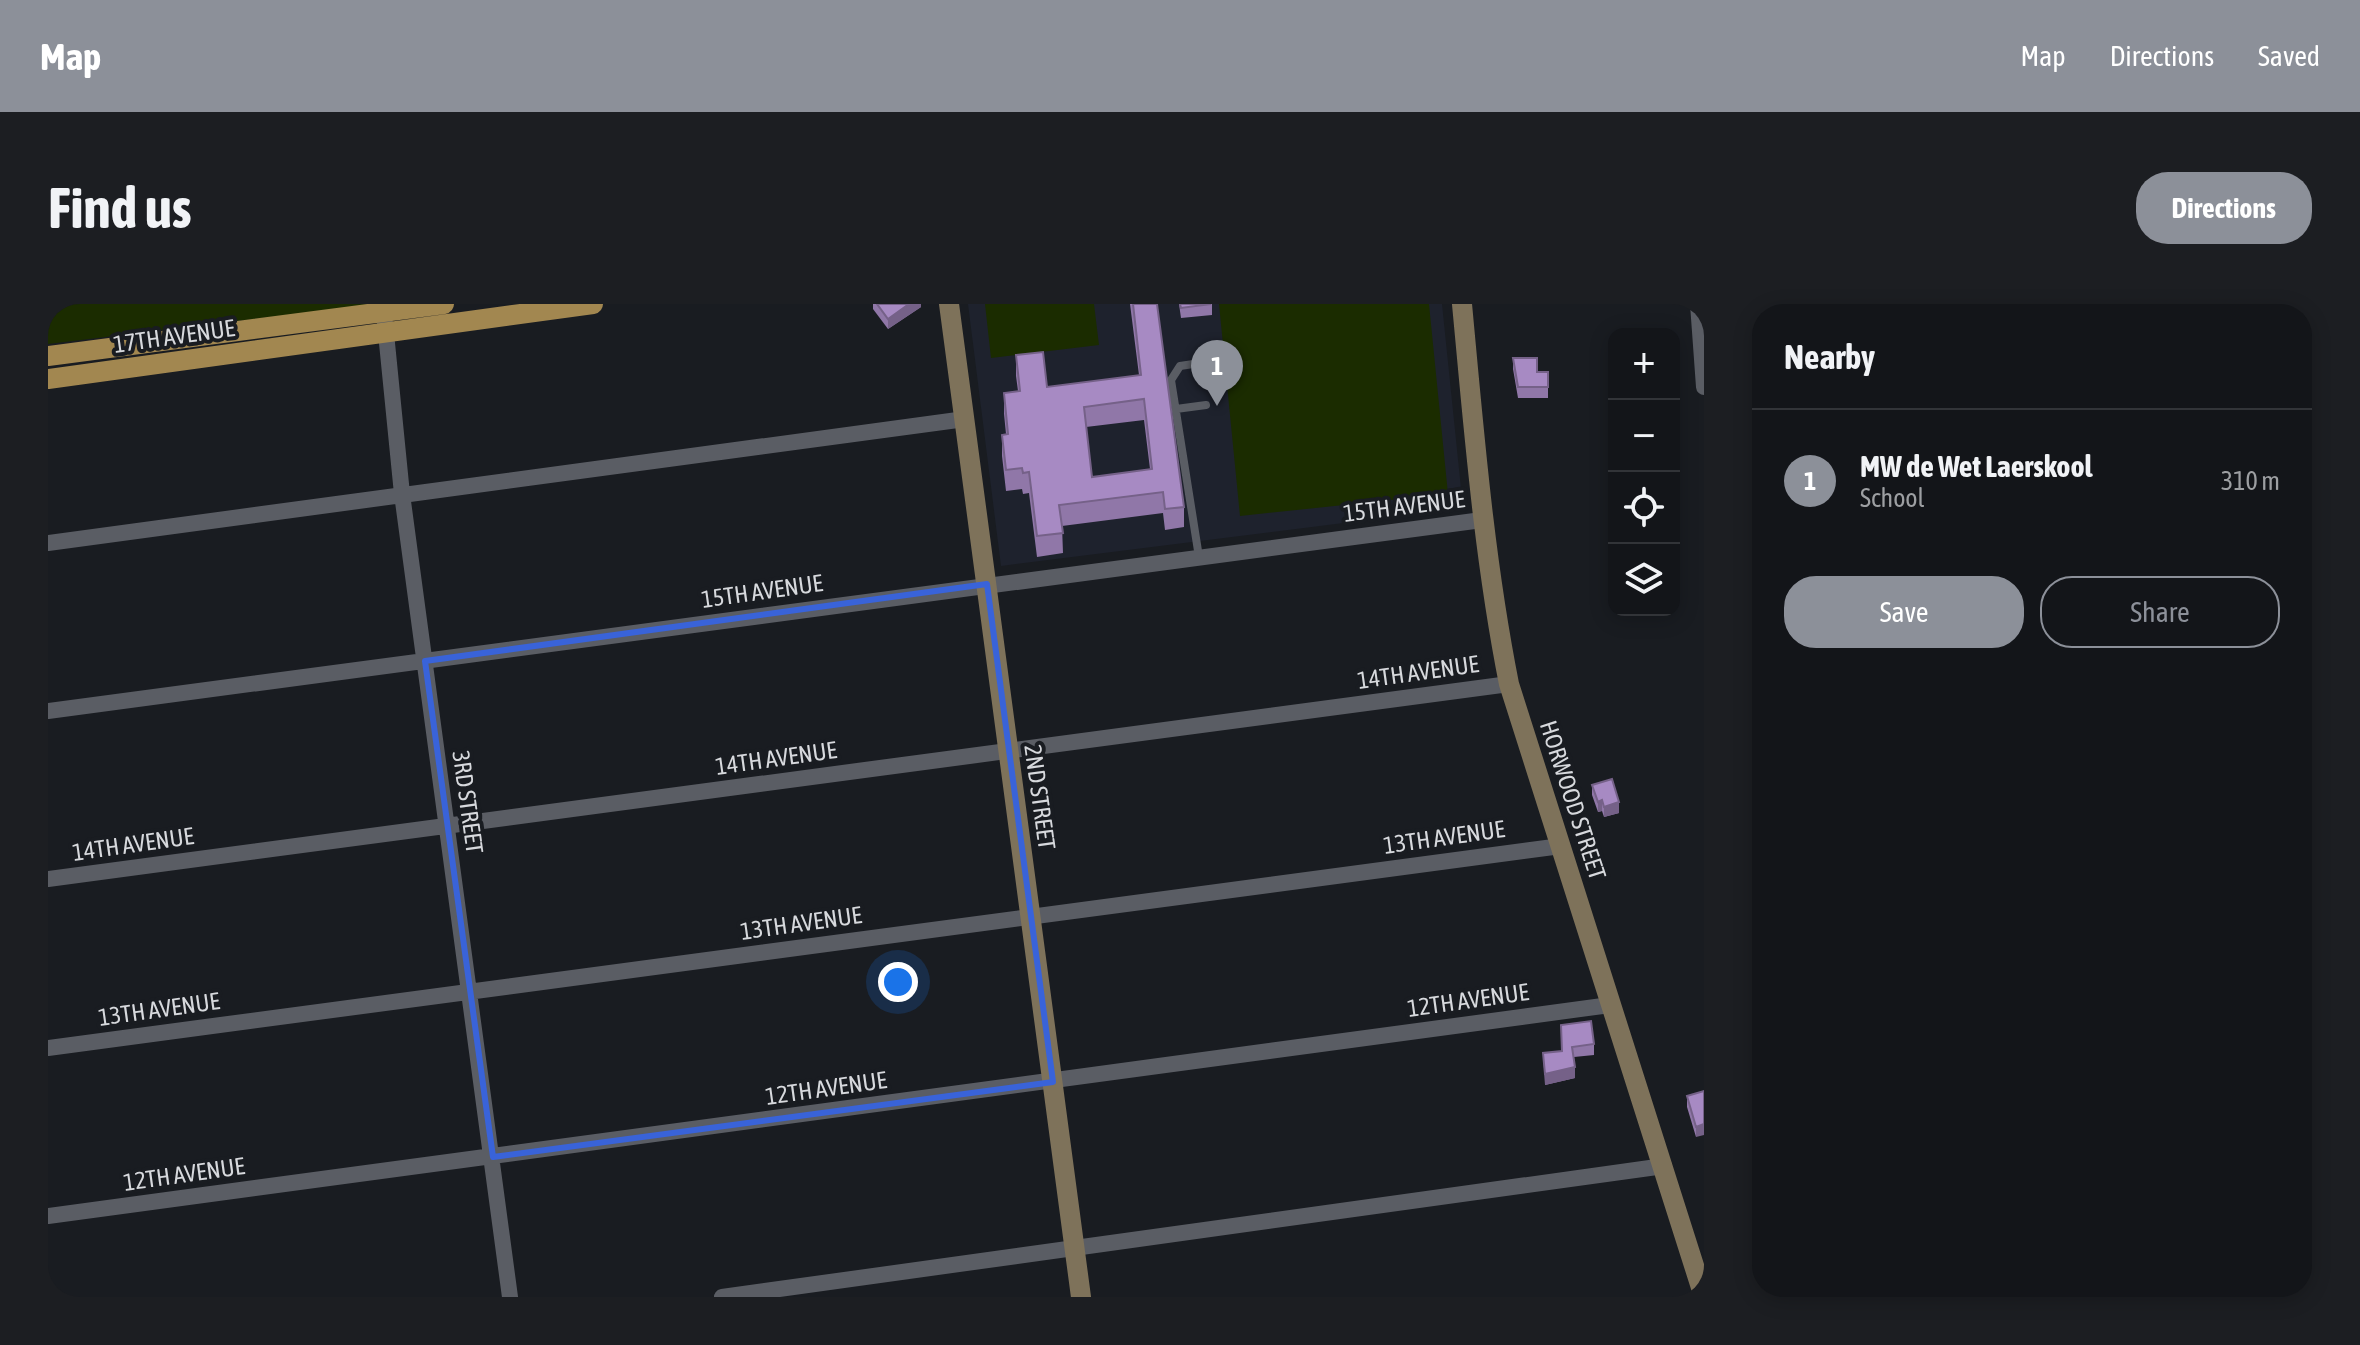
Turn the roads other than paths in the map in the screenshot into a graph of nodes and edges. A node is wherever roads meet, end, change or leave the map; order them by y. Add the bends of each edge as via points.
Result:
1 (444, 304) edge
2 (593, 304) edge
3 (949, 304) edge
4 (1462, 304) edge
5 (1698, 304) edge
6 (407, 306) edge
7 (384, 313) junction
8 (386, 334) junction
9 (48, 356) edge
10 (1200, 363) dead end
11 (48, 379) edge
12 (1704, 387) edge
13 (1206, 405) dead end
14 (1176, 409) junction
15 (965, 419) junction
16 (402, 494) junction
17 (1482, 520) junction
18 (48, 543) edge
19 (1199, 557) junction
20 (987, 584) junction
21 (425, 661) junction
22 (1509, 684) junction
23 (48, 711) edge
24 (1008, 751) junction
25 (447, 826) junction
26 (1561, 846) junction
27 (48, 879) edge
28 (1030, 916) junction
29 (470, 991) junction
30 (1610, 1005) junction
31 (48, 1048) edge
32 (1053, 1082) junction
33 (493, 1157) junction
34 (1664, 1166) junction
35 (48, 1216) edge
36 (1075, 1248) junction
37 (1700, 1271) edge
38 (828, 1290) edge
39 (510, 1297) edge
40 (722, 1297) edge
41 (1081, 1297) edge
42 (1704, 1297) edge

1 - 6 main road, 17TH AVENUE
2 - 8 main road, 17TH AVENUE
3 - 15 main road, 2ND STREET
4 - 17 main road, HORWOOD STREET
5 - 12 street
6 - 7 main road, 17TH AVENUE
7 - 8 street, 3RD STREET
7 - 9 main road, 17TH AVENUE
8 - 11 main road, 17TH AVENUE
8 - 16 street, 3RD STREET
10 - 14 lane via 1180,366 1173,373
13 - 14 lane
14 - 19 lane
15 - 16 street
15 - 20 main road, 2ND STREET
16 - 18 street
16 - 21 street, 3RD STREET
17 - 19 street, 15TH AVENUE
17 - 22 main road, HORWOOD STREET
19 - 20 street, 15TH AVENUE
20 - 21 street, 15TH AVENUE
20 - 24 main road, 2ND STREET
21 - 23 street, 15TH AVENUE
21 - 25 street, 3RD STREET
22 - 24 street, 14TH AVENUE
22 - 26 main road, HORWOOD STREET
24 - 25 street, 14TH AVENUE
24 - 28 main road, 2ND STREET
25 - 27 street, 14TH AVENUE
25 - 29 street, 3RD STREET
26 - 28 street, 13TH AVENUE
26 - 30 main road, HORWOOD STREET
28 - 29 street, 13TH AVENUE
28 - 32 main road, 2ND STREET
29 - 31 street, 13TH AVENUE
29 - 33 street, 3RD STREET
30 - 32 street, 12TH AVENUE
30 - 34 main road, HORWOOD STREET
32 - 33 street, 12TH AVENUE
32 - 36 main road, 2ND STREET
33 - 35 street, 12TH AVENUE
33 - 39 street, 3RD STREET
34 - 36 street
34 - 37 main road, HORWOOD STREET
36 - 38 street
36 - 41 main road, 2ND STREET
37 - 42 main road, HORWOOD STREET
38 - 40 street

